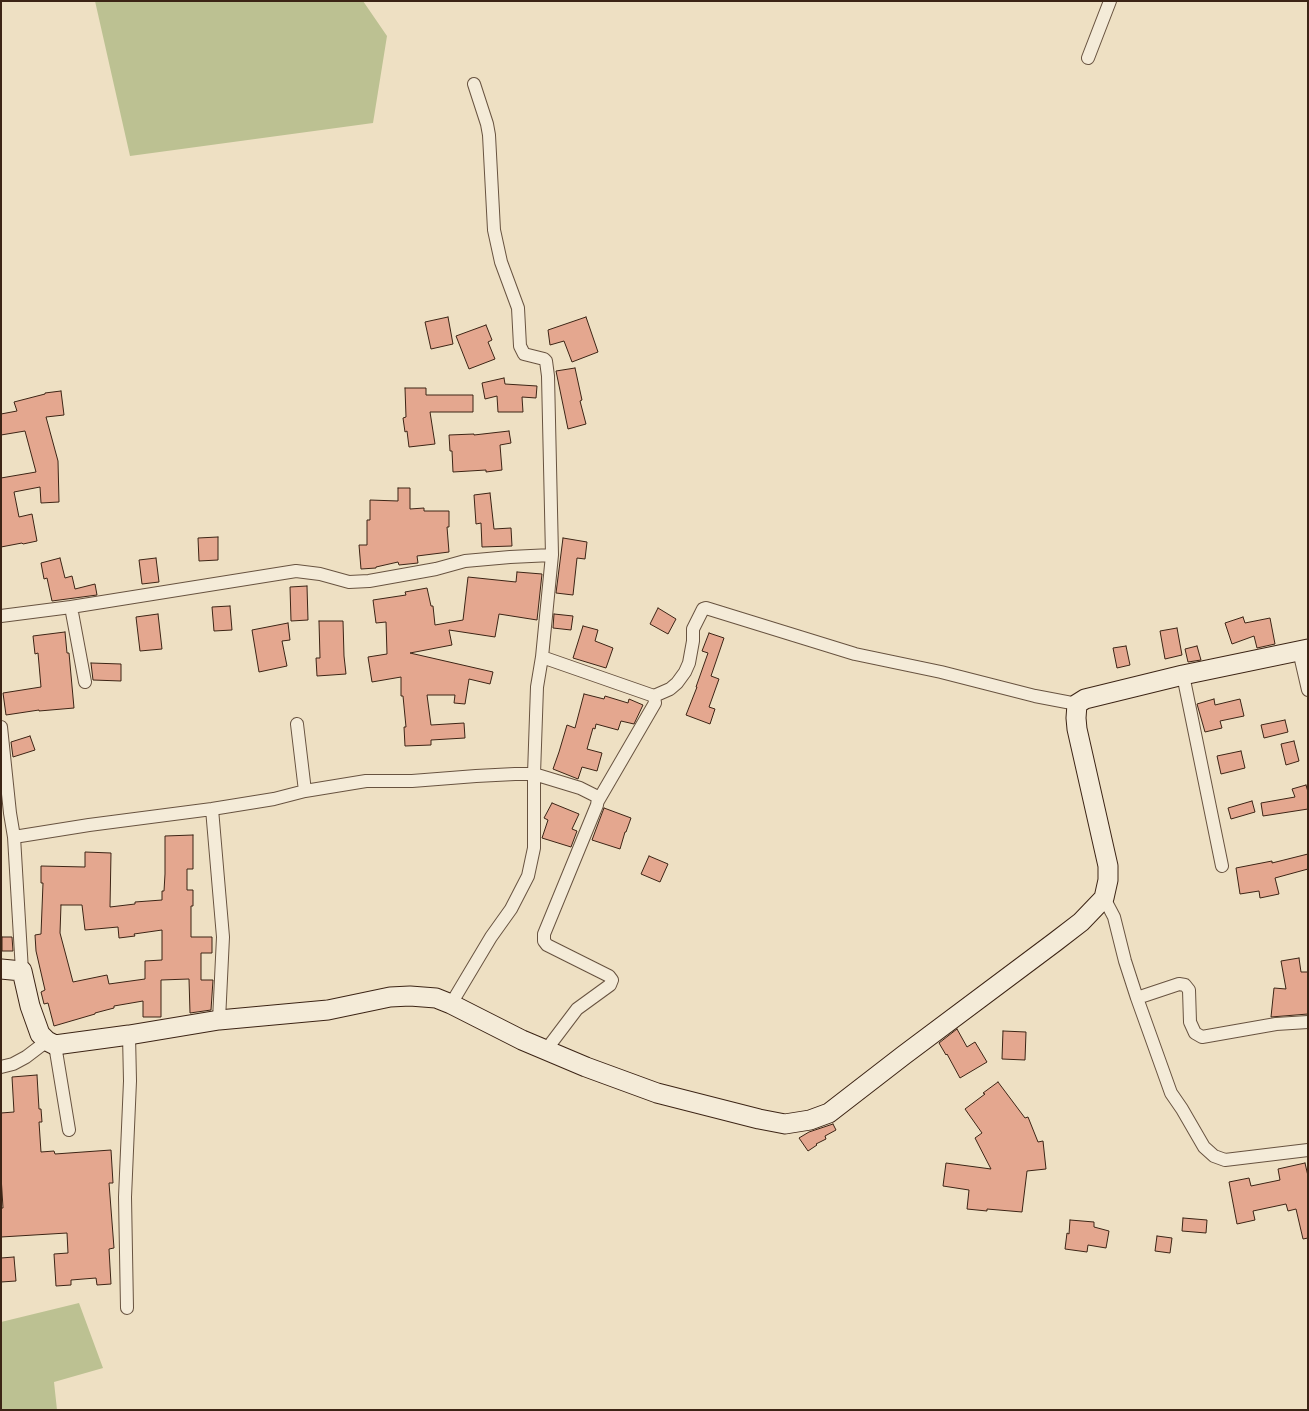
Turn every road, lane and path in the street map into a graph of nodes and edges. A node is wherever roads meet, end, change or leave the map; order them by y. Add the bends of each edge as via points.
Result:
1 (1110, 1) edge
2 (1088, 58) dead end
3 (474, 84) dead end
4 (552, 555) junction
5 (71, 607) junction
6 (1, 616) edge
7 (1303, 650) edge
8 (542, 657) junction
9 (1183, 675) junction
10 (85, 682) dead end
11 (1308, 690) edge
12 (654, 696) junction
13 (1077, 704) junction
14 (297, 724) dead end
15 (1, 727) edge
16 (534, 774) junction
17 (305, 791) junction
18 (598, 801) junction
19 (212, 809) junction
20 (6, 813) edge
21 (14, 837) junction
22 (1222, 866) dead end
23 (1104, 898) junction
24 (1, 969) edge
25 (22, 971) junction
26 (1137, 998) junction
27 (451, 1004) junction
28 (219, 1020) junction
29 (1308, 1022) edge
30 (129, 1035) junction
31 (51, 1043) junction
32 (546, 1050) junction
33 (1, 1067) edge
34 (69, 1130) dead end
35 (1308, 1150) edge
36 (127, 1308) dead end

1 - 2 street
3 - 4 street via 488,124 494,230 501,262 518,308 522,352 546,362
4 - 5 street via 465,561 369,581 349,582 296,571
4 - 8 street
5 - 6 street
5 - 10 street
7 - 9 street
7 - 11 street
8 - 12 street
8 - 16 street via 537,687
9 - 13 street via 1085,699
9 - 22 street
12 - 13 street via 670,689 685,672 693,629 706,608 854,654
12 - 18 street via 655,702
13 - 23 street via 1077,729 1108,866
14 - 17 street
15 - 20 street
16 - 17 street via 366,781
16 - 18 street via 580,788 596,796
16 - 27 street via 534,848 528,876
17 - 19 street
18 - 32 street via 544,934 544,941 612,980 610,985 577,1009
19 - 21 street
19 - 28 street via 223,937
20 - 21 street
21 - 25 street
23 - 26 street via 1114,918
23 - 32 street via 1062,937 829,1113 810,1120 785,1124 759,1120 657,1093
24 - 25 street
25 - 31 street via 40,1034
26 - 29 street via 1178,984 1185,985 1189,990 1190,1022 1195,1033 1202,1037 1276,1024
26 - 35 street via 1171,1093 1204,1147 1214,1156 1225,1160
27 - 28 street via 436,998 390,997 328,1010
27 - 32 street
28 - 30 street
30 - 31 street
30 - 36 street via 125,1197
31 - 33 street
31 - 34 street

